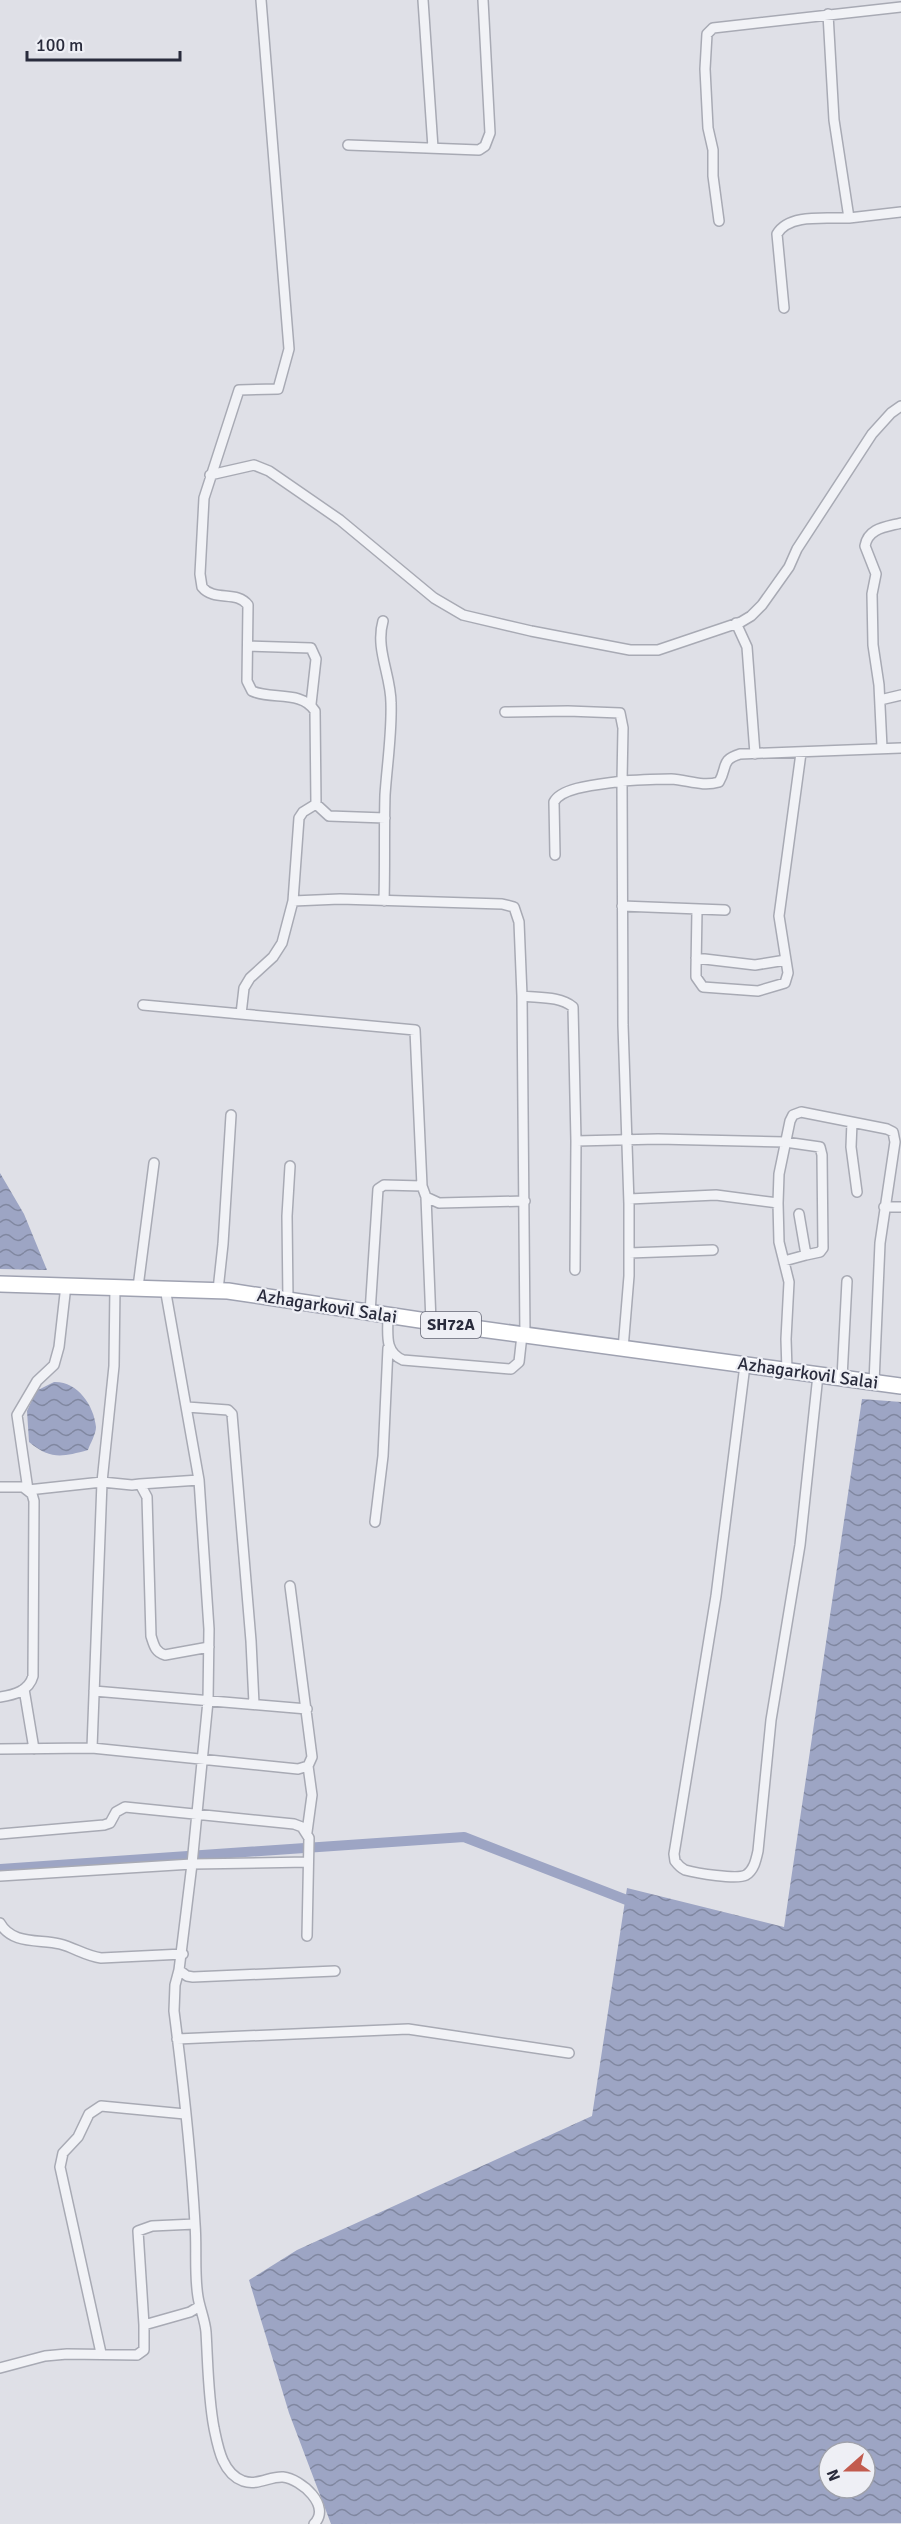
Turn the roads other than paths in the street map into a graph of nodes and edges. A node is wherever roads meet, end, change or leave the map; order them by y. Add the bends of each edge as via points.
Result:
1 (261, 0) edge
2 (423, 0) edge
3 (483, 0) edge
4 (901, 8) edge
5 (828, 14) junction
6 (348, 145) dead end
7 (433, 148) junction
8 (901, 212) edge
9 (849, 218) junction
10 (719, 221) dead end
11 (784, 308) dead end
12 (901, 406) edge
13 (211, 471) junction
14 (901, 523) edge
15 (383, 621) dead end
16 (736, 623) junction
17 (249, 646) junction
18 (901, 695) edge
19 (880, 700) junction
20 (311, 704) junction
21 (505, 712) dead end
22 (882, 748) junction
23 (901, 748) edge
24 (801, 753) junction
25 (755, 754) junction
26 (622, 781) junction
27 (316, 804) junction
28 (385, 818) junction
29 (555, 855) dead end
30 (384, 901) junction
31 (293, 902) junction
32 (622, 906) junction
33 (697, 910) junction
34 (725, 910) dead end
35 (696, 958) junction
36 (786, 960) junction
37 (522, 996) junction
38 (143, 1005) dead end
39 (241, 1014) junction
40 (231, 1115) dead end
41 (852, 1122) junction
42 (576, 1141) junction
43 (626, 1141) junction
44 (785, 1142) junction
45 (153, 1163) dead end
46 (290, 1166) dead end
47 (422, 1186) junction
48 (857, 1192) dead end
49 (426, 1197) junction
50 (629, 1198) junction
51 (525, 1201) junction
52 (778, 1203) junction
53 (901, 1207) edge
54 (884, 1208) junction
55 (799, 1214) dead end
56 (713, 1250) dead end
57 (629, 1253) junction
58 (806, 1255) junction
59 (784, 1261) junction
60 (575, 1270) dead end
61 (847, 1281) dead end
62 (0, 1284) edge
63 (66, 1285) junction
64 (115, 1286) junction
65 (138, 1287) junction
66 (165, 1288) junction
67 (218, 1290) junction
68 (288, 1300) junction
69 (370, 1313) junction
70 (388, 1316) junction
71 (431, 1322) junction
72 (524, 1335) junction
73 (388, 1348) junction
74 (623, 1348) junction
75 (745, 1365) junction
76 (787, 1371) junction
77 (818, 1375) junction
78 (842, 1378) junction
79 (874, 1383) junction
80 (901, 1386) edge
81 (187, 1407) junction
82 (199, 1480) junction
83 (102, 1482) junction
84 (140, 1484) junction
85 (0, 1487) edge
86 (28, 1490) junction
87 (375, 1522) dead end
88 (290, 1586) dead end
89 (209, 1647) junction
90 (24, 1689) junction
91 (94, 1691) junction
92 (0, 1697) edge
93 (208, 1701) junction
94 (254, 1704) junction
95 (307, 1709) junction
96 (92, 1748) junction
97 (0, 1749) edge
98 (34, 1749) junction
99 (204, 1759) junction
100 (308, 1766) junction
101 (198, 1815) junction
102 (0, 1834) edge
103 (308, 1835) junction
104 (308, 1858) junction
105 (192, 1862) junction
106 (0, 1876) edge
107 (0, 1923) edge
108 (307, 1936) dead end
109 (183, 1954) junction
110 (179, 1970) junction
111 (335, 1971) dead end
112 (177, 2039) junction
113 (568, 2052) dead end
114 (185, 2114) junction
115 (195, 2224) junction
116 (200, 2306) junction
117 (144, 2325) junction
118 (100, 2353) junction
119 (0, 2368) edge
120 (314, 2524) edge

1 - 13 street via 290,349 278,389 238,390
2 - 7 street
3 - 7 street via 489,140 479,150
4 - 5 street
5 - 9 street via 834,120
5 - 10 street via 713,28 707,34 708,128
6 - 7 street
8 - 9 street
9 - 11 street via 790,221 781,226 777,234
12 - 16 street via 872,434 762,605
13 - 16 street via 254,465 269,471 340,520 434,598 463,615 630,650 658,650
13 - 17 street via 203,509 202,587 211,594 244,600
14 - 19 street via 874,531 865,546 876,574 872,594 873,645
15 - 28 street via 380,647 391,703
16 - 25 street via 747,647
17 - 20 street via 247,681 252,691
17 - 20 street via 311,648 316,659
18 - 19 street
19 - 22 street
20 - 27 street via 315,711
21 - 26 street via 620,713
22 - 23 street
22 - 24 street
24 - 25 street
24 - 36 street via 779,916
25 - 26 street via 730,757 719,782 711,784 672,779
26 - 29 street via 557,796
26 - 32 street
27 - 28 street via 329,816
27 - 31 street via 303,812 300,819
28 - 30 street
30 - 31 street
30 - 37 street via 514,907 519,922
31 - 39 street via 282,943 244,988
32 - 33 street
32 - 43 street
33 - 34 street
33 - 35 street
35 - 36 street via 755,964
35 - 36 street via 696,977 703,987 758,991 785,983
37 - 42 street via 559,1000 573,1007
37 - 51 street
38 - 39 street
39 - 47 street via 415,1030
40 - 67 street
41 - 44 street via 797,1113 790,1120
41 - 48 street
41 - 54 street via 893,1132 895,1142
42 - 43 street
42 - 60 street
43 - 44 street
43 - 50 street
44 - 52 street
44 - 58 street via 816,1146 822,1151 823,1248
45 - 65 street
46 - 68 street
47 - 49 street
47 - 69 street via 384,1185 378,1189
49 - 51 street via 439,1203
49 - 71 street
50 - 52 street via 716,1195
50 - 57 street
51 - 72 street
52 - 59 street via 779,1242
53 - 54 street
54 - 79 street
55 - 58 street
56 - 57 street
57 - 74 street
58 - 59 street
59 - 76 street via 789,1282
61 - 78 street
62 - 63 main road, Azhagarkovil Salai / SH72A
63 - 64 main road, Azhagarkovil Salai / SH72A
63 - 86 street via 54,1365 37,1381 17,1415
64 - 65 main road, Azhagarkovil Salai / SH72A
64 - 83 street via 114,1366
65 - 66 main road, Azhagarkovil Salai / SH72A
66 - 67 main road, Azhagarkovil Salai / SH72A
66 - 81 street
67 - 68 main road, Azhagarkovil Salai / SH72A
68 - 69 main road, Azhagarkovil Salai / SH72A
69 - 70 main road, Azhagarkovil Salai / SH72A
70 - 71 main road, Azhagarkovil Salai / SH72A
70 - 73 street
71 - 72 main road, Azhagarkovil Salai / SH72A
72 - 73 street via 519,1362 511,1369 403,1360
72 - 74 main road, Azhagarkovil Salai / SH72A
73 - 87 street via 383,1456
74 - 75 main road, Azhagarkovil Salai / SH72A
75 - 76 main road, Azhagarkovil Salai / SH72A
75 - 77 street via 716,1596 674,1854 684,1870 734,1877 749,1873 758,1851 771,1720 800,1545
76 - 77 main road, Azhagarkovil Salai / SH72A
77 - 78 main road, Azhagarkovil Salai / SH72A
78 - 79 main road, Azhagarkovil Salai / SH72A
79 - 80 main road, Azhagarkovil Salai / SH72A
81 - 82 street
81 - 94 street via 228,1410 232,1414
82 - 84 street
82 - 89 street
83 - 84 street
83 - 86 street
83 - 91 street
84 - 89 street via 147,1497 151,1636 155,1648 165,1655
85 - 86 street
86 - 90 street via 34,1501 33,1676
88 - 95 street
89 - 93 street
90 - 92 street
90 - 98 street
91 - 93 street
91 - 96 street
93 - 94 street
93 - 99 street
94 - 95 street
95 - 100 street via 312,1757
96 - 98 street
96 - 99 street
97 - 98 street
99 - 100 street via 298,1769
99 - 101 street
100 - 103 street via 312,1795
101 - 102 street via 125,1807 104,1825
101 - 103 street via 294,1824
101 - 105 street
103 - 104 street
104 - 105 street
104 - 108 street
105 - 106 street
105 - 109 street
107 - 109 street via 14,1936 63,1945 95,1957
109 - 110 street
110 - 111 street via 188,1977
110 - 112 street via 174,1998
112 - 113 street via 408,2029
112 - 114 street
114 - 115 street
114 - 118 street via 101,2106 89,2114 78,2137 61,2158
115 - 116 street
115 - 117 street via 152,2226 138,2231
116 - 117 street via 190,2313
116 - 120 street via 206,2332 208,2397 225,2465 243,2481 291,2479 320,2504
117 - 118 street via 142,2353
118 - 119 street via 45,2356

